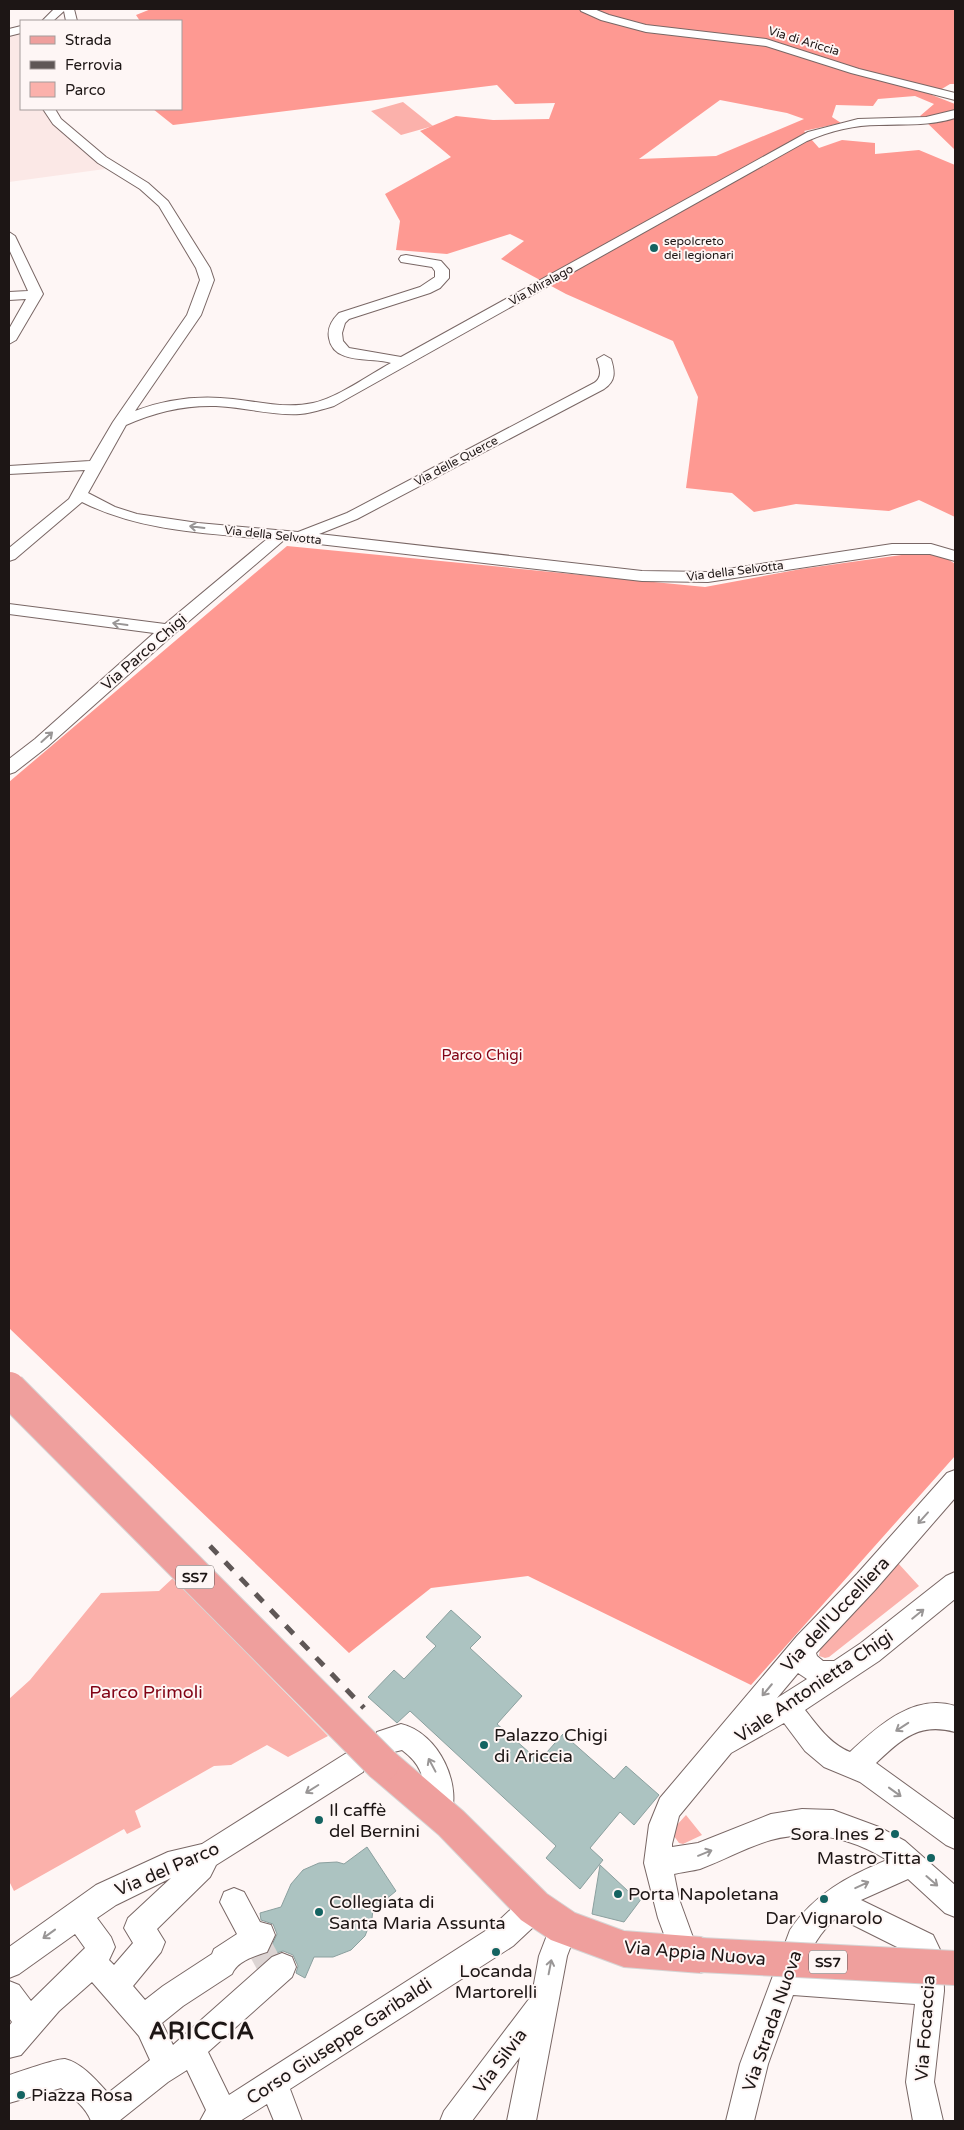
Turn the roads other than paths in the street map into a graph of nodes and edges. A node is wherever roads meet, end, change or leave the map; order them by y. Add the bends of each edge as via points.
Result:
1 (60, 9) edge
2 (585, 9) edge
3 (48, 20) edge
4 (955, 97) edge
5 (50, 110) edge
6 (955, 114) edge
7 (9, 236) edge
8 (406, 259) dead end
9 (36, 294) junction
10 (9, 296) edge
11 (9, 340) edge
12 (604, 359) dead end
13 (403, 362) junction
14 (120, 422) junction
15 (95, 464) junction
16 (9, 470) edge
17 (80, 495) junction
18 (280, 536) junction
19 (9, 556) edge
20 (955, 556) edge
21 (9, 609) edge
22 (168, 630) junction
23 (9, 766) edge
24 (9, 1390) edge
25 (955, 1481) edge
26 (955, 1584) edge
27 (806, 1645) junction
28 (838, 1674) junction
29 (787, 1707) junction
30 (951, 1716) edge
31 (718, 1748) junction
32 (374, 1756) junction
33 (854, 1766) junction
34 (955, 1836) edge
35 (207, 1856) junction
36 (657, 1863) junction
37 (912, 1864) junction
38 (234, 1902) dead end
39 (834, 1902) junction
40 (955, 1905) edge
41 (534, 1907) junction
42 (77, 1914) junction
43 (564, 1927) junction
44 (693, 1955) junction
45 (92, 1962) junction
46 (9, 1964) edge
47 (276, 1969) dead end
48 (942, 1980) edge
49 (784, 1981) junction
50 (115, 1986) junction
51 (9, 1994) edge
52 (544, 1999) junction
53 (143, 2020) junction
54 (30, 2023) junction
55 (192, 2048) junction
56 (168, 2066) junction
57 (19, 2070) edge
58 (273, 2083) junction
59 (104, 2118) edge
60 (218, 2118) edge
61 (288, 2121) edge
62 (454, 2121) edge
63 (522, 2121) edge
64 (740, 2121) edge
65 (928, 2121) edge

1 - 3 street
2 - 4 street, Via di Ariccia via 602,18 638,27 782,46 854,71
5 - 14 street via 57,121 102,160 144,186 164,204 206,276 204,292 194,315
6 - 13 street, Via Miralago via 932,121 845,124 803,138
7 - 9 street
8 - 13 street via 438,265 442,278 425,290 344,316 335,334 338,345 348,352
9 - 10 street
9 - 11 street
12 - 18 street, Via delle Querce via 608,375 599,386 352,516 302,536
13 - 14 street, Via Miralago via 337,399 307,409 285,411 199,402 141,412
14 - 15 street
15 - 16 street
15 - 17 street
18 -> 17 street, Via della Selvotta via 134,518
17 - 19 street
18 - 20 street, Via della Selvotta via 674,578 734,574 892,548 931,549
18 - 22 street, Via Parco Chigi
22 -> 21 street
23 -> 22 street, Via Parco Chigi via 40,743
24 - 32 main road, SS7, bridge
25 -> 27 street, Via dell'Uccelliera
28 -> 26 street, Viale Antonietta Chigi
27 - 28 street via 803,1651 806,1664 820,1673
27 -> 31 street, Via dell'Uccelliera
28 - 29 street, Viale Antonietta Chigi
29 - 31 street, Viale Antonietta Chigi
29 - 33 street via 814,1742 833,1758
30 -> 33 street via 934,1713 905,1724
31 - 36 street, Via dell'Uccelliera via 668,1807 658,1835
32 -> 35 street, Via del Parco
32 - 41 main road, Via Appia Nuova / SS7 via 440,1812
33 -> 34 street via 869,1773
35 - 42 street, Via del Parco via 168,1865 106,1895
35 - 50 street via 201,1868 138,1928 151,1942
36 -> 37 street via 698,1856 771,1827 802,1822 833,1823 870,1836 896,1850
36 - 44 street, Via dell'Uccelliera via 670,1912
39 -> 37 street, Via Strada Nuova via 846,1892
37 -> 40 street
38 - 53 street via 257,1939 224,1959 222,1964
39 - 48 street, Via Focaccia via 923,1945
39 - 49 street, Via Strada Nuova via 808,1924
41 - 43 main road, Via Appia Nuova / SS7
41 - 58 street, Corso Giuseppe Garibaldi via 503,1936
42 - 45 street via 101,1947
42 -> 46 street, Via del Parco
43 - 44 main road, Via Appia Nuova / SS7 via 624,1949
52 -> 43 street via 553,1956
44 - 48 main road, Via Appia Nuova / SS7, bridge
45 - 50 street
45 - 54 street
47 - 55 street
48 - 49 street
48 - 65 street, Via Focaccia via 920,2082
49 - 64 street, Via Strada Nuova via 754,2064
50 - 53 street
51 - 54 street
52 - 62 street, Via Silvia
52 - 63 street
53 - 56 street
54 - 57 street
55 - 56 street
55 - 60 street
56 - 59 street
57 - 59 street via 64,2073 82,2086 100,2106
58 - 60 street, Corso Giuseppe Garibaldi
58 - 61 street

